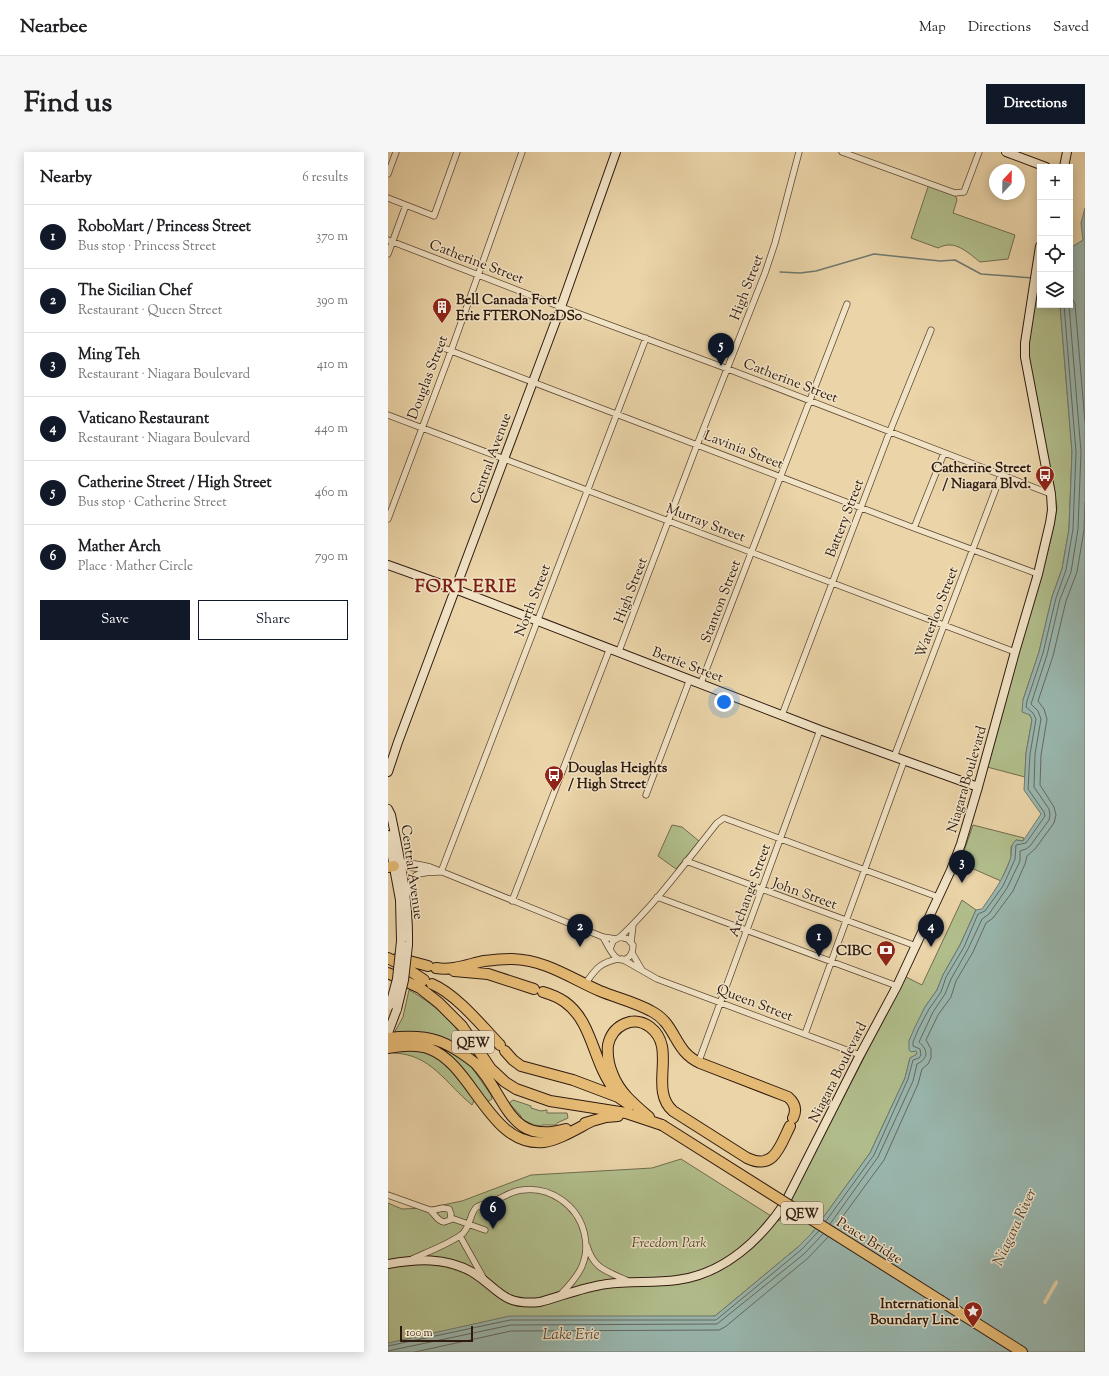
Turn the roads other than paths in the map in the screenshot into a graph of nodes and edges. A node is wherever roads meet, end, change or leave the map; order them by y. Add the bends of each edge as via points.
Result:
1 (396, 152) edge
2 (457, 152) edge
3 (522, 152) edge
4 (616, 152) edge
5 (798, 152) edge
6 (842, 152) edge
7 (979, 152) edge
8 (1006, 152) edge
9 (1067, 152) edge
10 (1038, 164) edge
11 (1065, 164) edge
12 (388, 174) edge
13 (388, 198) edge
14 (406, 205) junction
15 (390, 241) edge
16 (388, 254) edge
17 (1037, 265) edge
18 (478, 274) junction
19 (847, 304) dead end
20 (560, 307) junction
21 (931, 330) dead end
22 (646, 338) junction
23 (441, 347) dead end
24 (450, 351) junction
25 (728, 368) junction
26 (532, 382) junction
27 (810, 400) junction
28 (616, 414) junction
29 (388, 415) edge
30 (421, 427) junction
31 (890, 431) junction
32 (697, 445) junction
33 (944, 454) junction
34 (504, 458) junction
35 (1001, 475) junction
36 (781, 476) junction
37 (587, 490) junction
38 (1050, 494) junction
39 (861, 508) junction
40 (388, 519) edge
41 (669, 520) junction
42 (914, 528) junction
43 (973, 550) junction
44 (752, 552) junction
45 (388, 565) edge
46 (1038, 574) junction
47 (832, 584) junction
48 (456, 588) junction
49 (537, 620) junction
50 (944, 626) junction
51 (610, 648) junction
52 (619, 652) junction
53 (1015, 652) junction
54 (690, 679) junction
55 (701, 683) junction
56 (782, 715) junction
57 (820, 730) junction
58 (894, 757) junction
59 (904, 761) junction
60 (388, 772) edge
61 (978, 787) junction
62 (646, 795) dead end
63 (388, 809) edge
64 (388, 835) edge
65 (780, 838) junction
66 (686, 861) junction
67 (394, 864) edge
68 (866, 870) junction
69 (442, 872) junction
70 (761, 889) junction
71 (406, 897) junction
72 (657, 897) junction
73 (938, 897) junction
74 (512, 900) junction
75 (847, 921) junction
76 (633, 924) junction
77 (746, 930) junction
78 (603, 937) junction
79 (618, 938) junction
80 (631, 942) junction
81 (405, 943) junction
82 (916, 946) junction
83 (611, 950) junction
84 (632, 953) junction
85 (394, 958) edge
86 (620, 959) junction
87 (605, 962) junction
88 (832, 962) junction
89 (436, 968) junction
90 (642, 970) junction
91 (388, 973) edge
92 (585, 984) junction
93 (896, 986) junction
94 (720, 1002) junction
95 (392, 1004) edge
96 (388, 1033) edge
97 (805, 1034) junction
98 (388, 1038) edge
99 (388, 1048) edge
100 (860, 1055) junction
101 (700, 1058) dead end
102 (476, 1064) junction
103 (560, 1103) junction
104 (632, 1105) junction
105 (646, 1117) junction
106 (592, 1121) junction
107 (388, 1195) edge
108 (430, 1210) junction
109 (451, 1218) junction
110 (469, 1224) junction
111 (485, 1230) dead end
112 (460, 1236) junction
113 (585, 1238) junction
114 (410, 1260) junction
115 (388, 1264) edge
116 (486, 1282) junction
117 (632, 1283) junction
118 (559, 1296) junction
119 (1022, 1352) edge

1 - 12 street
2 - 14 street via 434,216
3 - 18 street, Douglas Street
4 - 20 main road, Central Avenue
5 - 25 street, High Street via 775,243
6 - 7 street via 955,193 964,192
8 - 10 main road
9 - 11 main road
13 - 14 street
14 - 15 street
15 - 16 street
15 - 18 street, Catherine Street
17 - 38 main road, Niagara Boulevard via 1025,357
18 - 20 street, Catherine Street
18 - 24 street, Douglas Street
19 - 27 street, Stanton Street
20 - 22 street, Catherine Street
20 - 26 main road, Central Avenue
21 - 31 street, Battery Street
22 - 25 street, Catherine Street
22 - 28 street, North Street
23 - 24 street, Lavinia Street
24 - 26 street, Lavinia Street
24 - 30 street, Douglas Street
25 - 27 street, Catherine Street
25 - 32 street, High Street
26 - 28 street, Lavinia Street
26 - 34 main road, Central Avenue
27 - 31 street, Catherine Street
27 - 36 street, Stanton Street
28 - 32 street, Lavinia Street
28 - 37 street, North Street
29 - 30 street, Murray Street
30 - 34 street, Murray Street
30 - 40 street, Douglas Street
31 - 33 street, Catherine Street
31 - 39 street, Battery Street
32 - 36 street, Lavinia Street
32 - 41 street, High Street
33 - 35 street, Catherine Street
33 - 42 street
34 - 37 street, Murray Street
34 - 48 main road, Central Avenue
35 - 38 street, Catherine Street
35 - 43 street, Waterloo Street
36 - 39 street, Lavinia Street
36 - 44 street, Stanton Street
37 - 41 street, Murray Street
37 - 49 street, North Street
38 - 46 main road, Niagara Boulevard via 1050,524
39 - 42 street, Lavinia Street
39 - 47 street, Battery Street
41 - 44 street, Murray Street
41 - 52 street, High Street
42 - 43 street, Lavinia Street
43 - 46 street, Lavinia Street
43 - 50 street, Waterloo Street
44 - 47 street, Murray Street
44 - 55 street, Stanton Street
45 - 48 main road, Bertie Street
46 - 53 main road, Niagara Boulevard
47 - 50 street, Murray Street
47 - 56 street, Battery Street
48 - 49 main road, Bertie Street
48 - 60 main road, Central Avenue
49 - 51 main road, Bertie Street
49 - 69 street, North Street
50 - 53 street, Murray Street
50 - 58 street, Waterloo Street
51 - 52 main road, Bertie Street
51 - 74 street
52 - 54 main road, Bertie Street
53 - 61 main road, Niagara Boulevard
54 - 55 main road, Bertie Street
54 - 62 street
55 - 56 main road, Bertie Street
56 - 57 main road, Bertie Street
57 - 58 main road, Bertie Street
57 - 65 street, Archange Street
58 - 59 main road, Bertie Street
59 - 61 main road, Bertie Street
59 - 68 street
61 - 73 main road, Niagara Boulevard via 961,844
63 - 67 main road, Central Avenue via 391,815
64 - 67 main road, Central Avenue
65 - 66 street via 724,818
65 - 68 street
65 - 70 street, Archange Street
66 - 70 street, John Street
66 - 72 street
67 - 69 street
67 - 71 main road, Central Avenue
67 - 81 main road, Central Avenue
68 - 73 street
68 - 75 street
69 - 71 street via 416,875 410,881
69 - 74 street
70 - 75 street, John Street
70 - 77 street, Archange Street
71 - 81 main road, Central Avenue
72 - 76 street
72 - 77 street
73 - 82 main road, Niagara Boulevard
74 - 78 street
75 - 82 street, John Street
75 - 88 street
76 - 79 street
76 - 80 street
77 - 88 street
77 - 94 street, Archange Street
78 - 79 street
78 - 83 street
79 - 80 street
79 - 83 street via 611,945
80 - 84 street
81 - 95 main road, Central Avenue, bridge via 404,980
82 - 93 main road, Niagara Boulevard
83 - 86 street via 613,956
83 - 87 street
84 - 86 street via 626,959
84 - 90 street, Queen Street
85 - 89 highway, QEW
85 - 104 highway, QEW via 445,991 521,1066 573,1080
86 - 87 street
86 - 90 street, Queen Street
87 - 92 street
88 - 93 street
88 - 97 street
89 - 92 highway, QEW via 484,961 520,960 550,966
89 - 104 highway, QEW via 494,976 561,999 576,1012 588,1034 603,1073 620,1096
90 - 94 street, Queen Street via 657,979
91 - 103 highway, QEW via 420,988 439,1003 462,1026 487,1064 505,1082 528,1095
92 - 105 highway via 657,1014 669,1026 687,1055 696,1061 788,1096 795,1107 792,1122 774,1156 760,1162 747,1158 669,1108 662,1092 663,1050 657,1034 644,1023 627,1022 617,1028 612,1036 608,1045 608,1059 622,1091
93 - 100 main road, Niagara Boulevard
94 - 97 street, Queen Street
94 - 101 street, Archange Street
95 - 96 main road, Central Avenue
97 - 100 street, Queen Street
98 - 102 highway via 415,1037 439,1041 456,1049
99 - 106 highway via 417,1046 442,1055 502,1125 524,1139 546,1142
100 - 117 main road, Niagara Boulevard via 786,1202 755,1241 710,1271 677,1280
102 - 103 highway via 517,1094 538,1101
102 - 106 highway via 491,1082 511,1116 525,1129 551,1132
103 - 105 highway, QEW
104 - 105 highway, QEW
105 - 106 highway via 614,1116
105 - 119 highway, Peace Bridge / QEW, bridge
107 - 108 street
108 - 109 street via 442,1222 448,1222
108 - 109 street via 447,1208
109 - 110 street
110 - 111 street
110 - 112 street
110 - 113 street via 473,1211 478,1206 512,1192 532,1190 550,1194 567,1204 579,1219
112 - 114 street
112 - 116 street
113 - 117 street, Niagara Boulevard via 590,1257 596,1264
113 - 118 street via 582,1266 573,1283
114 - 115 main road
114 - 116 main road via 435,1260 453,1264 471,1271
116 - 118 main road via 502,1296 520,1302 540,1302
117 - 118 main road, Niagara Boulevard via 596,1286

